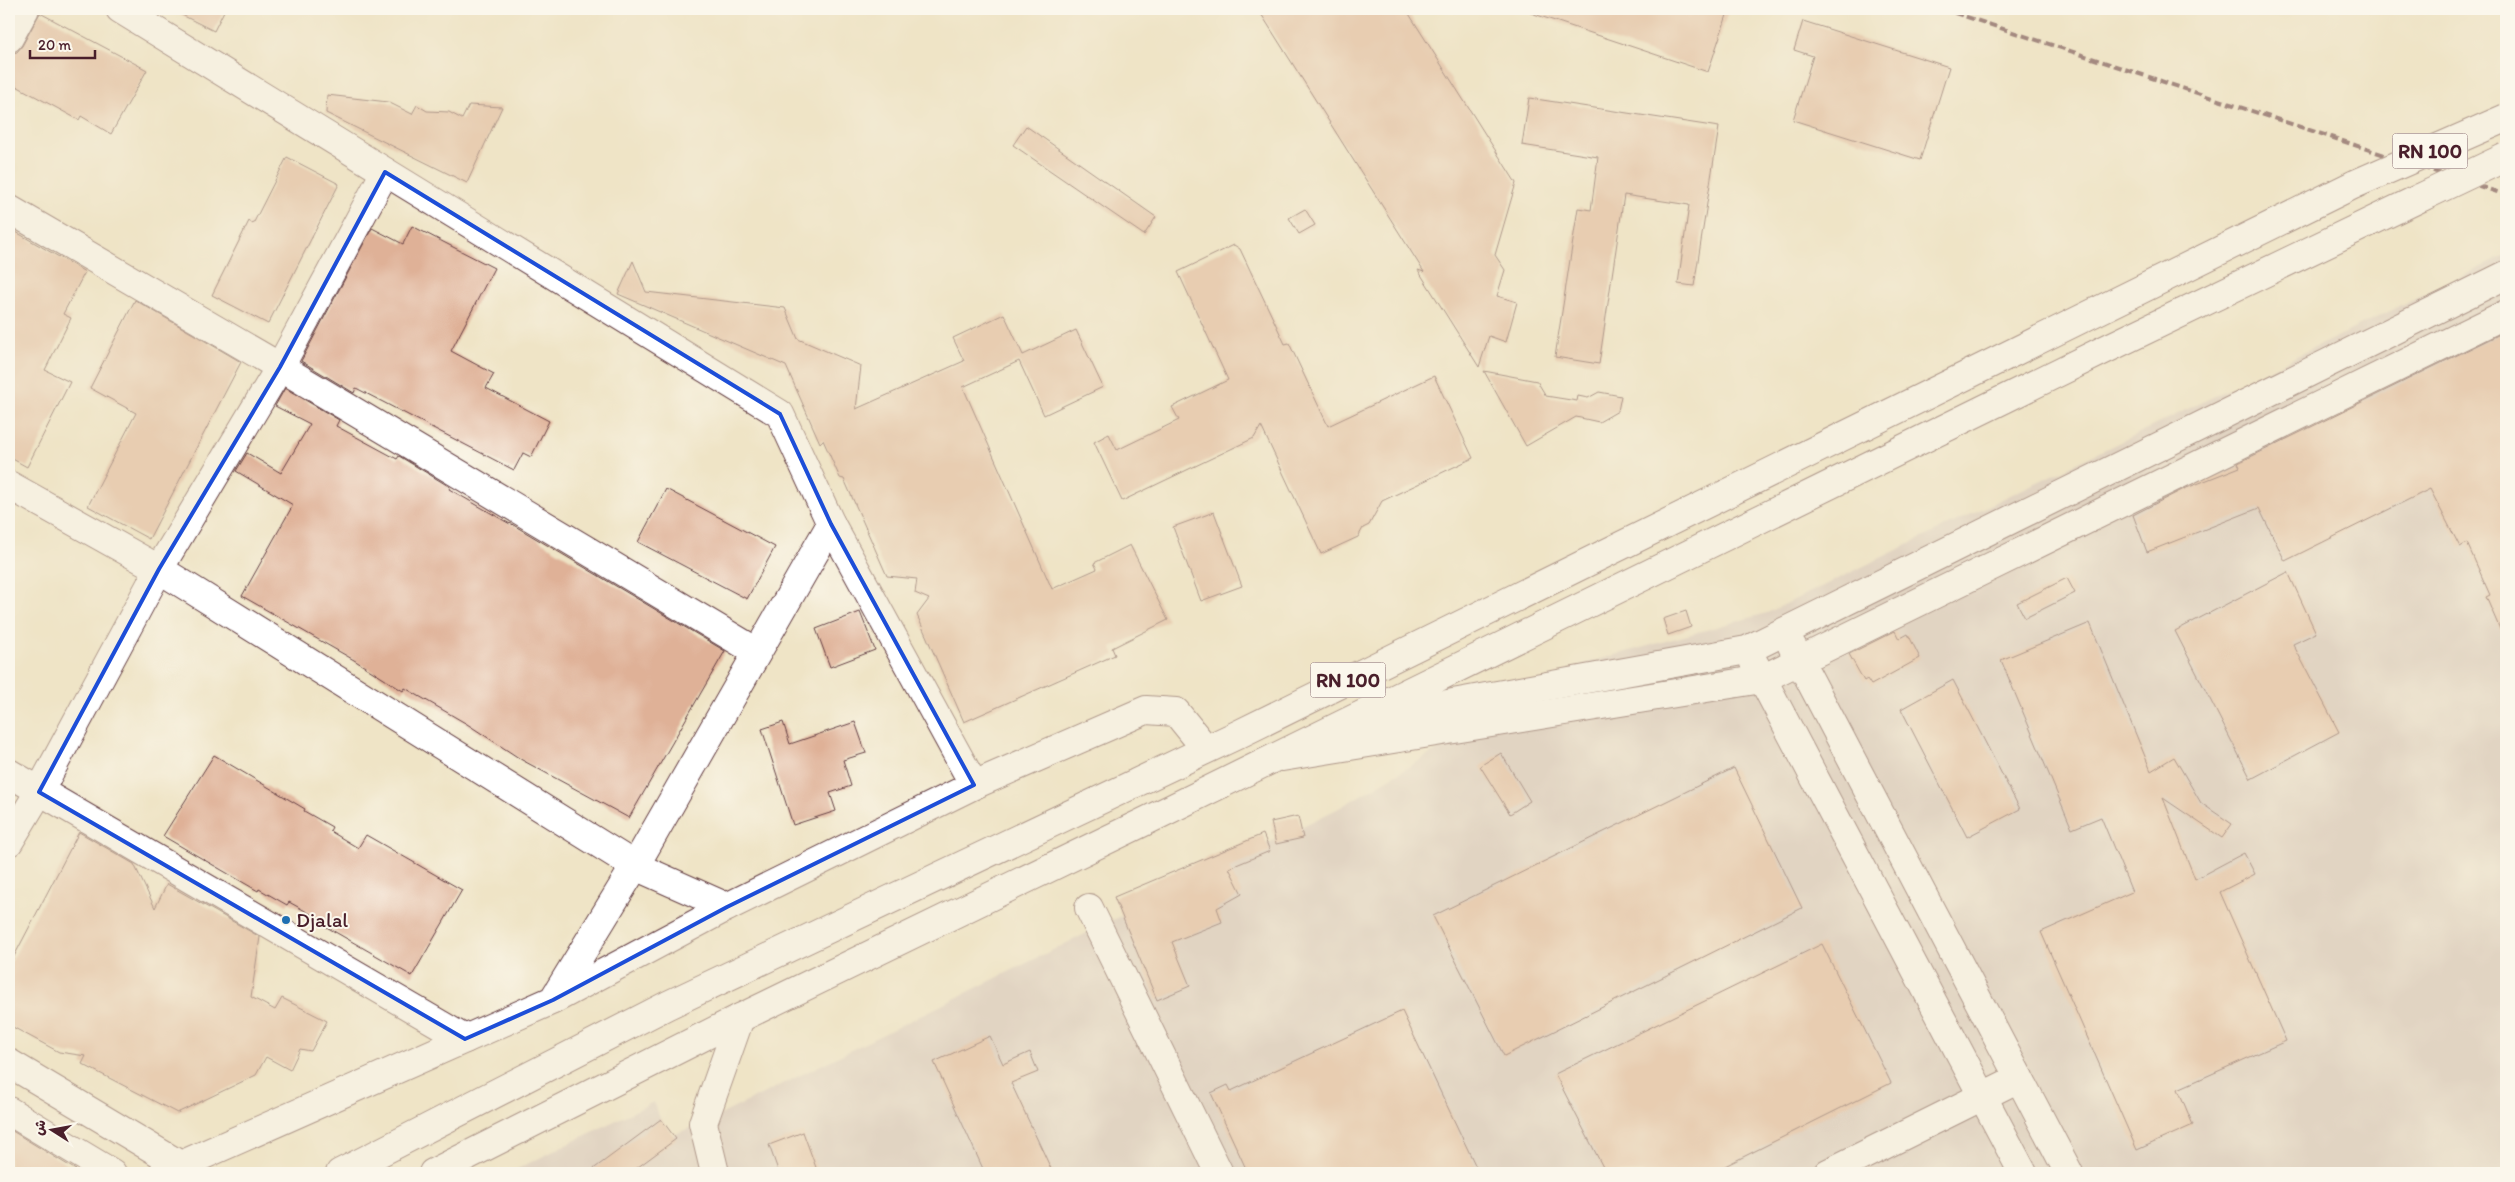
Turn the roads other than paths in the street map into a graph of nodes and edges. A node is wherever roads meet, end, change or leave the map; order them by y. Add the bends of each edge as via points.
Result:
1 (25, 9) edge
2 (120, 9) edge
3 (9, 38) edge
4 (2506, 118) edge
5 (2506, 157) edge
6 (385, 172) junction
7 (9, 209) edge
8 (2506, 275) edge
9 (2506, 314) edge
10 (280, 366) junction
11 (9, 485) edge
12 (831, 524) junction
13 (159, 568) junction
14 (1785, 632) junction
15 (1747, 650) junction
16 (757, 652) junction
17 (1800, 661) junction
18 (1762, 679) junction
19 (1347, 722) junction
20 (1206, 749) junction
21 (1274, 759) junction
22 (9, 773) edge
23 (974, 784) junction
24 (40, 792) junction
25 (9, 842) edge
26 (634, 866) junction
27 (727, 907) junction
28 (1089, 908) dead end
29 (553, 1000) junction
30 (740, 1018) junction
31 (465, 1039) junction
32 (9, 1063) edge
33 (2019, 1078) junction
34 (1983, 1097) junction
35 (9, 1111) edge
36 (177, 1171) edge
37 (112, 1173) edge
38 (340, 1173) edge
39 (433, 1173) edge
40 (715, 1173) edge
41 (1219, 1173) edge
42 (1828, 1173) edge
43 (2023, 1173) edge
44 (2069, 1173) edge

1 - 3 main road
2 - 6 main road
4 - 20 main road, RN 100, bridge via 2355,184
5 - 19 main road, RN 100, bridge via 2102,351
6 - 10 main road
6 - 12 main road via 780,414
7 - 10 main road
8 - 14 main road
9 - 17 main road
10 - 13 main road
10 - 16 main road
11 - 13 main road
12 - 16 main road
12 - 23 main road
13 - 24 main road
13 - 26 main road
14 - 15 main road
14 - 17 main road
15 - 18 main road
15 - 19 main road
16 - 26 main road
17 - 18 main road
17 - 33 main road
18 - 21 main road
18 - 34 main road
19 - 21 main road, RN 100
20 - 23 main road via 1176,712 1146,710
20 - 38 main road, RN 100 via 684,996
21 - 30 main road, RN 100
22 - 24 main road
23 - 27 main road
24 - 25 main road
24 - 31 main road
26 - 27 main road
26 - 29 main road
27 - 29 main road
28 - 41 main road
29 - 31 main road
30 - 39 main road, RN 100
30 - 40 main road via 703,1123
31 - 36 main road
32 - 36 main road
33 - 34 main road
33 - 44 main road
34 - 42 main road
34 - 43 main road
35 - 37 main road

